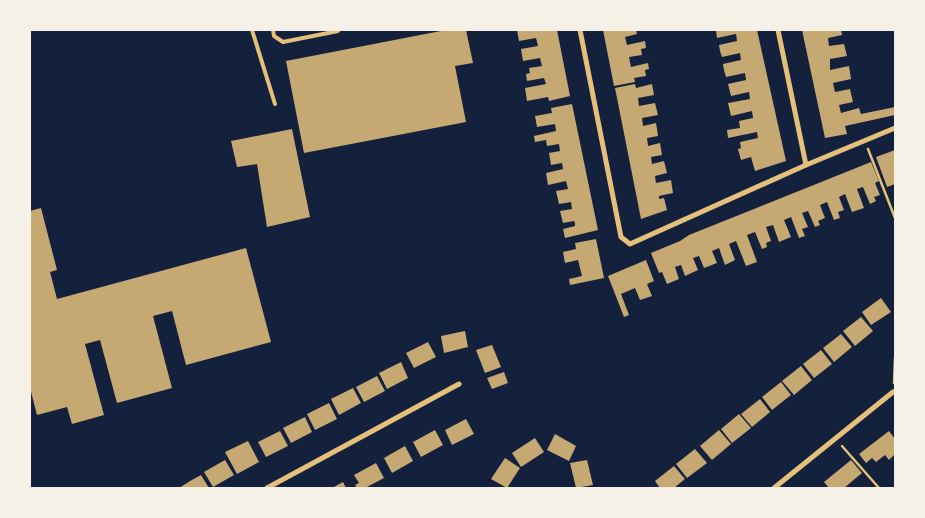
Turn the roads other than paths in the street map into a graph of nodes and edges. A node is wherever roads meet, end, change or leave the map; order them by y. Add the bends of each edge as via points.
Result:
1 (252, 30) edge
2 (273, 30) edge
3 (580, 30) edge
4 (778, 30) edge
5 (338, 31) edge
6 (275, 104) dead end
7 (895, 128) edge
8 (806, 165) junction
9 (459, 384) dead end
10 (893, 392) road end
11 (267, 488) edge
12 (774, 488) edge

1 - 6 lane
2 - 5 lane via 274,36 283,42
3 - 8 street via 621,237 630,244
4 - 8 street
7 - 8 street
9 - 11 street
10 - 12 street

